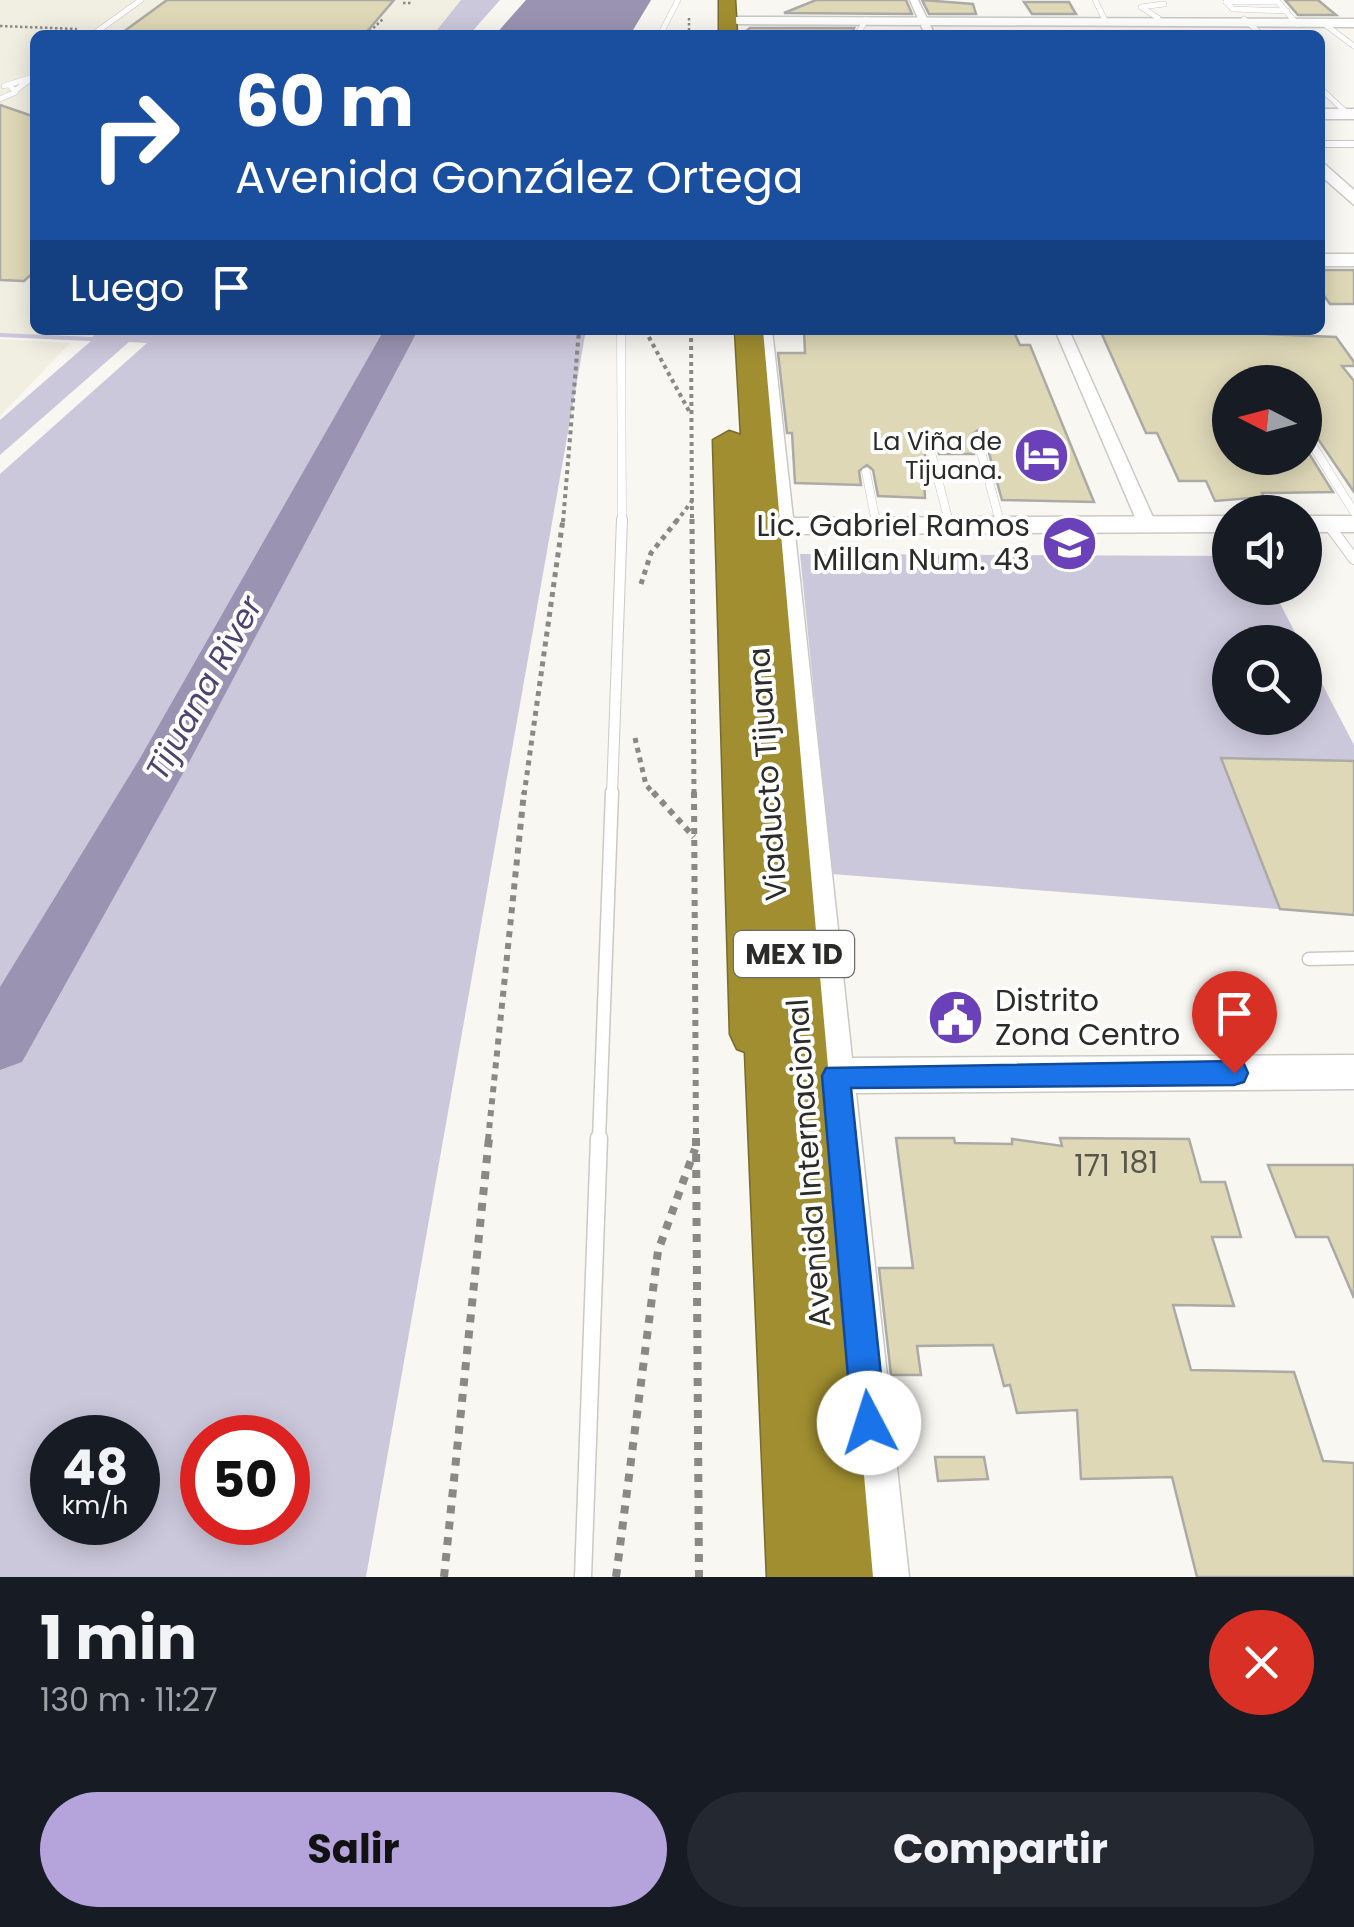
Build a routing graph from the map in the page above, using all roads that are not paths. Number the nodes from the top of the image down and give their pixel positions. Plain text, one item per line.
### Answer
1 (142, 0) edge
2 (678, 0) edge
3 (914, 0) edge
4 (1096, 0) edge
5 (1164, 6) edge
6 (724, 15) edge
7 (866, 20) junction
8 (1104, 20) junction
9 (1292, 20) junction
10 (1246, 21) junction
11 (1354, 21) edge
12 (1323, 22) junction
13 (1188, 23) edge
14 (921, 24) edge
15 (100, 30) edge
16 (663, 30) edge
17 (860, 30) edge
18 (1256, 30) edge
19 (1354, 46) edge
20 (30, 77) edge
21 (30, 79) edge
22 (2, 86) edge
23 (16, 90) junction
24 (1325, 92) edge
25 (0, 99) edge
26 (1325, 114) edge
27 (1351, 114) edge
28 (1354, 144) edge
29 (1325, 146) edge
30 (1325, 151) edge
31 (1325, 174) edge
32 (1354, 181) edge
33 (1354, 200) edge
34 (1325, 260) edge
35 (1354, 260) edge
36 (621, 335) edge
37 (724, 335) edge
38 (732, 335) edge
39 (745, 335) edge
40 (745, 335) edge
41 (762, 335) edge
42 (1064, 335) edge
43 (977, 437) dead end
44 (928, 441) dead end
45 (1322, 461) edge
46 (866, 472) dead end
47 (1354, 512) edge
48 (1147, 524) junction
49 (1212, 524) edge
50 (1329, 524) edge
51 (950, 525) junction
52 (1001, 525) junction
53 (781, 526) junction
54 (877, 526) junction
55 (1354, 559) edge
56 (1354, 958) edge
57 (1309, 959) dead end
58 (1354, 1072) edge
59 (836, 1076) junction
60 (583, 1577) edge
61 (778, 1577) edge
62 (801, 1577) edge
63 (826, 1577) edge
64 (839, 1577) edge
65 (884, 1577) edge

1 - 15 lane
2 - 16 lane
3 - 14 street
4 - 8 lane
5 - 8 street
5 - 13 street
5 - 13 street
6 - 7 street
7 - 14 street
7 - 17 lane
8 - 13 street
8 - 14 street
9 - 9 lane
9 - 10 street
9 - 11 street
9 - 12 street
10 - 13 street
10 - 18 lane
11 - 12 street
12 - 19 lane
20 - 22 lane
21 - 23 lane
22 - 23 lane
23 - 25 lane
24 - 27 lane
26 - 27 street
28 - 29 lane
30 - 32 street
31 - 33 street
34 - 35 street
36 - 60 lane
37 - 61 highway, Avenida Internacional / MEX 1D
38 - 62 highway, Viaducto Tijuana
39 - 63 highway, Viaducto Tijuana
40 - 64 highway, Avenida Internacional / MEX 1D
41 - 53 street, Avenida Internacional
42 - 48 street
43 - 52 lane
44 - 51 lane
45 - 47 lane
46 - 54 lane
48 - 49 street
48 - 52 street
50 - 55 lane
51 - 52 street
51 - 54 street
53 - 54 street
53 - 59 street, Avenida Internacional
56 - 57 lane
58 - 59 street
59 - 65 street, Avenida Internacional

